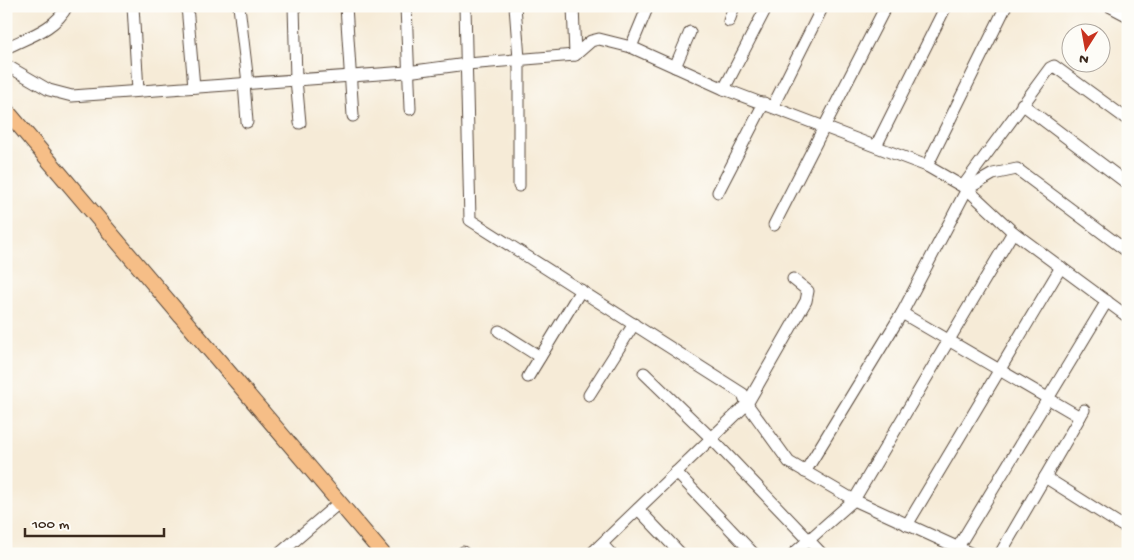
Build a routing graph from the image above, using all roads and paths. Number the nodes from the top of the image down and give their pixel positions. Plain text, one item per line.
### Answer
1 (67, 6) edge
2 (133, 6) edge
3 (187, 6) edge
4 (239, 6) edge
5 (294, 6) edge
6 (346, 6) edge
7 (406, 6) edge
8 (464, 6) edge
9 (515, 6) edge
10 (573, 6) edge
11 (648, 6) edge
12 (734, 6) edge
13 (767, 6) edge
14 (823, 6) edge
15 (886, 6) edge
16 (946, 6) edge
17 (1006, 6) edge
18 (1114, 7) edge
19 (1128, 16) edge
20 (729, 21) dead end
21 (690, 32) dead end
22 (6, 48) edge
23 (631, 48) junction
24 (575, 55) junction
25 (519, 60) junction
26 (467, 64) junction
27 (6, 65) edge
28 (675, 67) junction
29 (407, 72) junction
30 (350, 75) junction
31 (296, 80) junction
32 (246, 83) junction
33 (194, 87) junction
34 (724, 89) junction
35 (138, 91) junction
36 (1022, 104) junction
37 (769, 105) junction
38 (410, 108) dead end
39 (6, 110) edge
40 (353, 116) dead end
41 (1128, 120) edge
42 (247, 122) dead end
43 (300, 123) dead end
44 (826, 127) junction
45 (876, 146) junction
46 (927, 166) junction
47 (1128, 184) edge
48 (519, 186) dead end
49 (965, 188) junction
50 (718, 192) dead end
51 (774, 225) dead end
52 (1013, 232) junction
53 (1128, 252) edge
54 (1061, 266) junction
55 (793, 279) dead end
56 (581, 290) junction
57 (1106, 301) junction
58 (902, 313) junction
59 (1126, 313) edge
60 (634, 324) junction
61 (499, 331) dead end
62 (949, 340) junction
63 (540, 357) junction
64 (999, 369) junction
65 (644, 373) dead end
66 (528, 377) dead end
67 (589, 395) dead end
68 (1048, 398) junction
69 (747, 404) junction
70 (711, 438) junction
71 (676, 472) junction
72 (805, 472) junction
73 (1045, 477) junction
74 (854, 500) junction
75 (340, 502) junction
76 (638, 509) junction
77 (907, 525) junction
78 (1128, 526) edge
79 (809, 539) junction
80 (602, 544) junction
81 (955, 550) edge
82 (279, 554) edge
83 (383, 554) edge
84 (461, 554) edge
85 (465, 554) edge
86 (591, 554) edge
87 (611, 554) edge
88 (680, 554) edge
89 (754, 554) edge
90 (793, 554) edge
91 (822, 554) edge
92 (972, 554) edge
93 (1000, 554) edge

1 - 22 street
2 - 35 street
3 - 33 street
4 - 32 street
5 - 31 street
6 - 30 street
7 - 29 street
8 - 26 street
9 - 25 street
10 - 24 street
11 - 23 street
12 - 20 street
13 - 34 street
14 - 37 street
15 - 44 street
16 - 45 street
17 - 46 street
18 - 19 street
21 - 28 street
23 - 24 street
23 - 28 street
24 - 25 street
25 - 26 street
25 - 48 street
26 - 29 street
26 - 56 street
27 - 35 street
28 - 34 street
29 - 30 street
29 - 38 street
30 - 31 street
30 - 40 street
31 - 32 street
31 - 43 street
32 - 33 street
32 - 42 street
33 - 35 street
34 - 37 street
36 - 41 street
36 - 47 street
36 - 49 street
37 - 44 street
37 - 50 street
39 - 75 main road
44 - 45 street
44 - 51 street
45 - 46 street
46 - 49 street
49 - 52 street
49 - 53 street
49 - 58 street
52 - 54 street
52 - 62 street
54 - 57 street
54 - 64 street
55 - 69 street
56 - 60 street
56 - 63 street
57 - 59 street
57 - 68 street
58 - 62 street
58 - 72 street
60 - 67 street
60 - 69 street
61 - 63 street
62 - 64 street
62 - 74 street
63 - 66 street
64 - 68 street
64 - 77 street
65 - 70 street
68 - 73 street
68 - 81 street
69 - 70 street
69 - 72 street
70 - 71 street
70 - 79 street
71 - 76 street
71 - 89 street
72 - 74 street
73 - 78 street
73 - 93 street
74 - 77 street
74 - 79 street
75 - 82 street
75 - 83 main road
76 - 80 street
76 - 88 street
77 - 81 street
79 - 90 street
79 - 91 street
80 - 86 street
80 - 87 street
81 - 92 street
84 - 85 street

